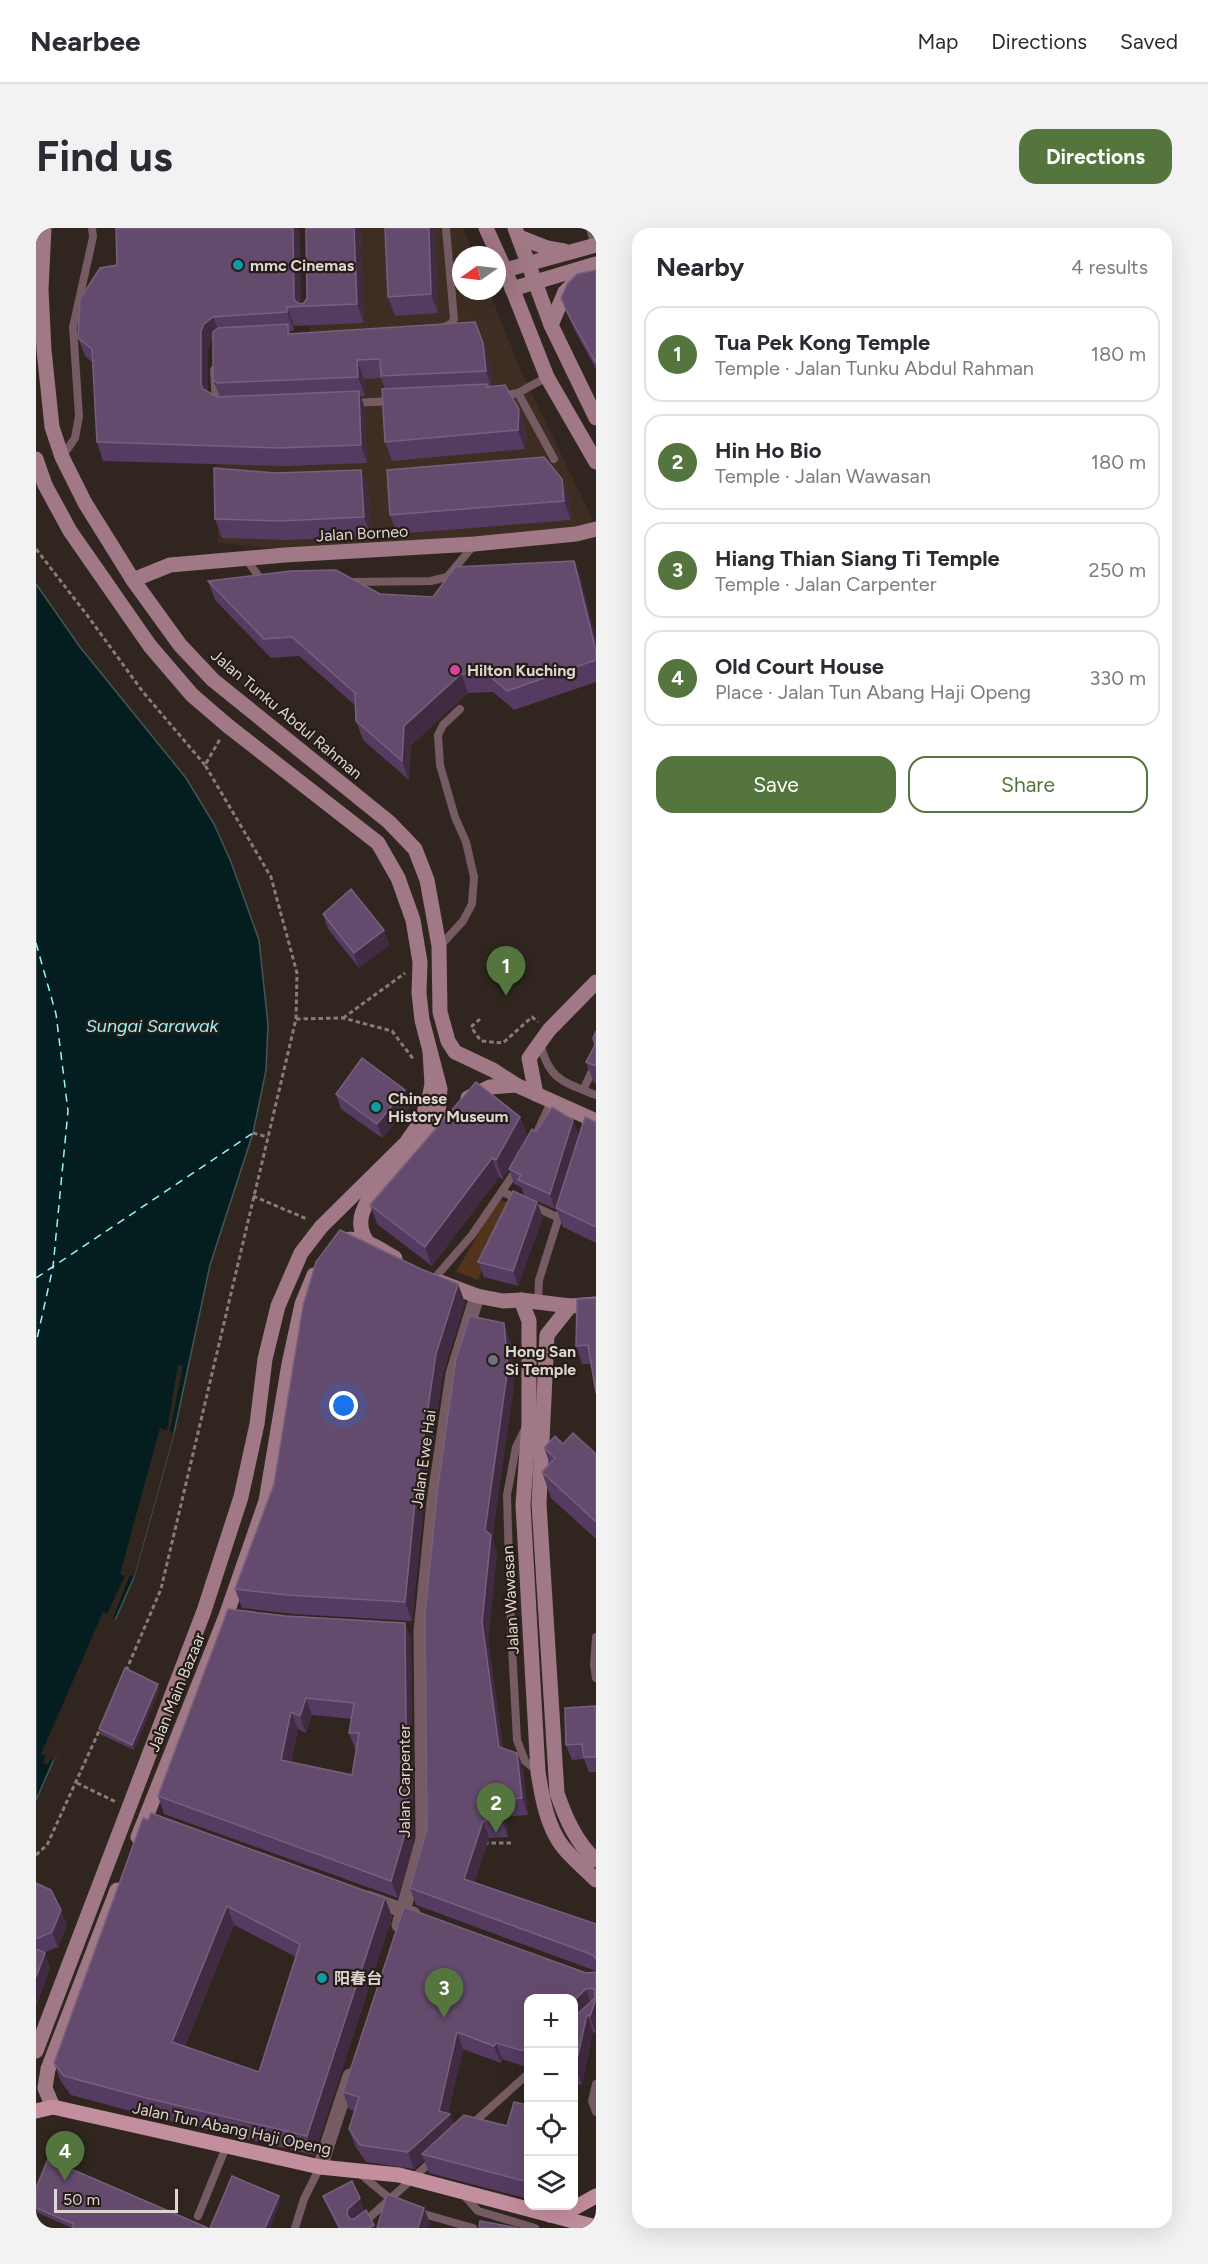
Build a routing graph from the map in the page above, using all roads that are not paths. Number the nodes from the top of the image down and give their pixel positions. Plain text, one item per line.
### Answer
1 (44, 228) edge
2 (92, 228) edge
3 (446, 228) edge
4 (486, 228) edge
5 (590, 228) edge
6 (517, 232) edge
7 (595, 245) edge
8 (494, 246) edge
9 (571, 252) junction
10 (528, 263) junction
11 (595, 265) edge
12 (506, 270) edge
13 (506, 273) edge
14 (535, 281) junction
15 (512, 289) junction
16 (551, 325) junction
17 (434, 329) edge
18 (214, 360) edge
19 (547, 377) junction
20 (518, 393) junction
21 (495, 396) edge
22 (400, 401) edge
23 (341, 404) edge
24 (223, 409) edge
25 (596, 418) edge
26 (62, 457) junction
27 (36, 459) edge
28 (554, 459) dead end
29 (596, 462) edge
30 (596, 529) edge
31 (474, 544) junction
32 (246, 559) junction
33 (133, 580) junction
34 (340, 583) edge
35 (271, 584) edge
36 (460, 708) dead end
37 (439, 946) junction
38 (596, 982) edge
39 (544, 1036) junction
40 (430, 1052) junction
41 (596, 1063) edge
42 (516, 1085) junction
43 (583, 1090) junction
44 (536, 1094) junction
45 (596, 1095) edge
46 (551, 1102) junction
47 (591, 1122) edge
48 (431, 1133) junction
49 (530, 1147) edge
50 (519, 1165) edge
51 (503, 1192) junction
52 (372, 1193) junction
53 (566, 1196) edge
54 (347, 1200) junction
55 (559, 1218) junction
56 (367, 1242) junction
57 (331, 1249) edge
58 (319, 1263) edge
59 (405, 1263) edge
60 (429, 1277) joint
61 (477, 1296) junction
62 (521, 1300) junction
63 (538, 1302) junction
64 (596, 1304) edge
65 (570, 1306) junction
66 (415, 1631) joint
67 (596, 1636) edge
68 (596, 1678) edge
69 (133, 1850) edge
70 (596, 1860) edge
71 (124, 1872) edge
72 (596, 1880) edge
73 (359, 1894) edge
74 (404, 1911) junction
75 (425, 1918) edge
76 (393, 1944) edge
77 (36, 2051) edge
78 (353, 2067) edge
79 (524, 2077) edge
80 (596, 2084) edge
81 (53, 2107) junction
82 (36, 2111) edge
83 (596, 2112) edge
84 (460, 2135) edge
85 (226, 2147) junction
86 (443, 2150) edge
87 (320, 2167) junction
88 (355, 2170) junction
89 (459, 2191) junction
90 (596, 2196) edge
91 (398, 2205) edge
92 (409, 2209) edge
93 (550, 2215) junction
94 (198, 2216) dead end
95 (596, 2227) edge
96 (295, 2228) edge
97 (358, 2228) edge
98 (473, 2228) edge
99 (535, 2228) edge

1 - 26 main road, Jalan Tunku Abdul Rahman
2 - 26 lane
3 - 17 lane
4 - 8 main road
5 - 7 lane
6 - 9 main road
6 - 10 main road
7 - 9 main road
9 - 10 main road
10 - 12 main road
10 - 14 main road
11 - 14 main road
11 - 16 main road
13 - 15 main road
14 - 15 main road
14 - 16 main road
15 - 19 main road
16 - 25 main road
18 - 24 lane
19 - 20 lane
19 - 29 main road
20 - 21 lane
20 - 28 lane
22 - 23 lane
26 - 33 main road, Jalan Tunku Abdul Rahman
27 - 40 main road
30 - 31 main road, Jalan Borneo
31 - 32 main road, Jalan Borneo
31 - 34 lane
32 - 33 main road, Jalan Borneo
32 - 35 lane
33 - 37 main road, Jalan Tunku Abdul Rahman
36 - 37 lane
37 - 42 main road, Jalan Tunku Abdul Rahman
38 - 39 main road
39 - 43 lane
39 - 44 main road
40 - 48 main road
40 - 54 main road, Jalan Main Bazaar
41 - 43 lane
42 - 44 main road, Jalan Tunku Abdul Rahman
42 - 48 main road
43 - 45 lane
44 - 46 main road, Jalan Tunku Abdul Rahman
46 - 47 main road, Jalan Tunku Abdul Rahman
46 - 49 lane
48 - 52 main road
50 - 51 lane
51 - 55 lane
51 - 60 lane
52 - 54 main road
52 - 56 main road
53 - 55 lane
54 - 77 main road, Jalan Main Bazaar
55 - 63 lane
56 - 57 main road
56 - 59 main road
58 - 69 main road, Jalan Main Bazaar
60 - 61 main road
61 - 62 main road
61 - 66 street, Jalan Ewe Hai
62 - 63 main road
62 - 72 main road, Jalan Wawasan
63 - 65 main road
64 - 65 main road
65 - 70 main road, Jalan Wawasan
66 - 74 street, Jalan Carpenter
67 - 68 lane
71 - 81 main road
73 - 74 street
74 - 75 street
74 - 76 street, Jalan Carpenter
78 - 87 street
79 - 84 lane
80 - 83 lane
81 - 82 main road, Jalan Tun Abang Haji Openg
81 - 85 main road, Jalan Tun Abang Haji Openg
85 - 87 main road, Jalan Tun Abang Haji Openg
85 - 94 lane
86 - 97 lane
87 - 88 main road, Jalan Tun Abang Haji Openg
87 - 96 lane
88 - 89 main road, Jalan Tun Abang Haji Openg
88 - 91 lane
89 - 93 main road, Jalan Tun Abang Haji Openg
89 - 99 lane
90 - 93 main road
92 - 98 lane
93 - 95 main road, Jalan Tun Abang Haji Openg

